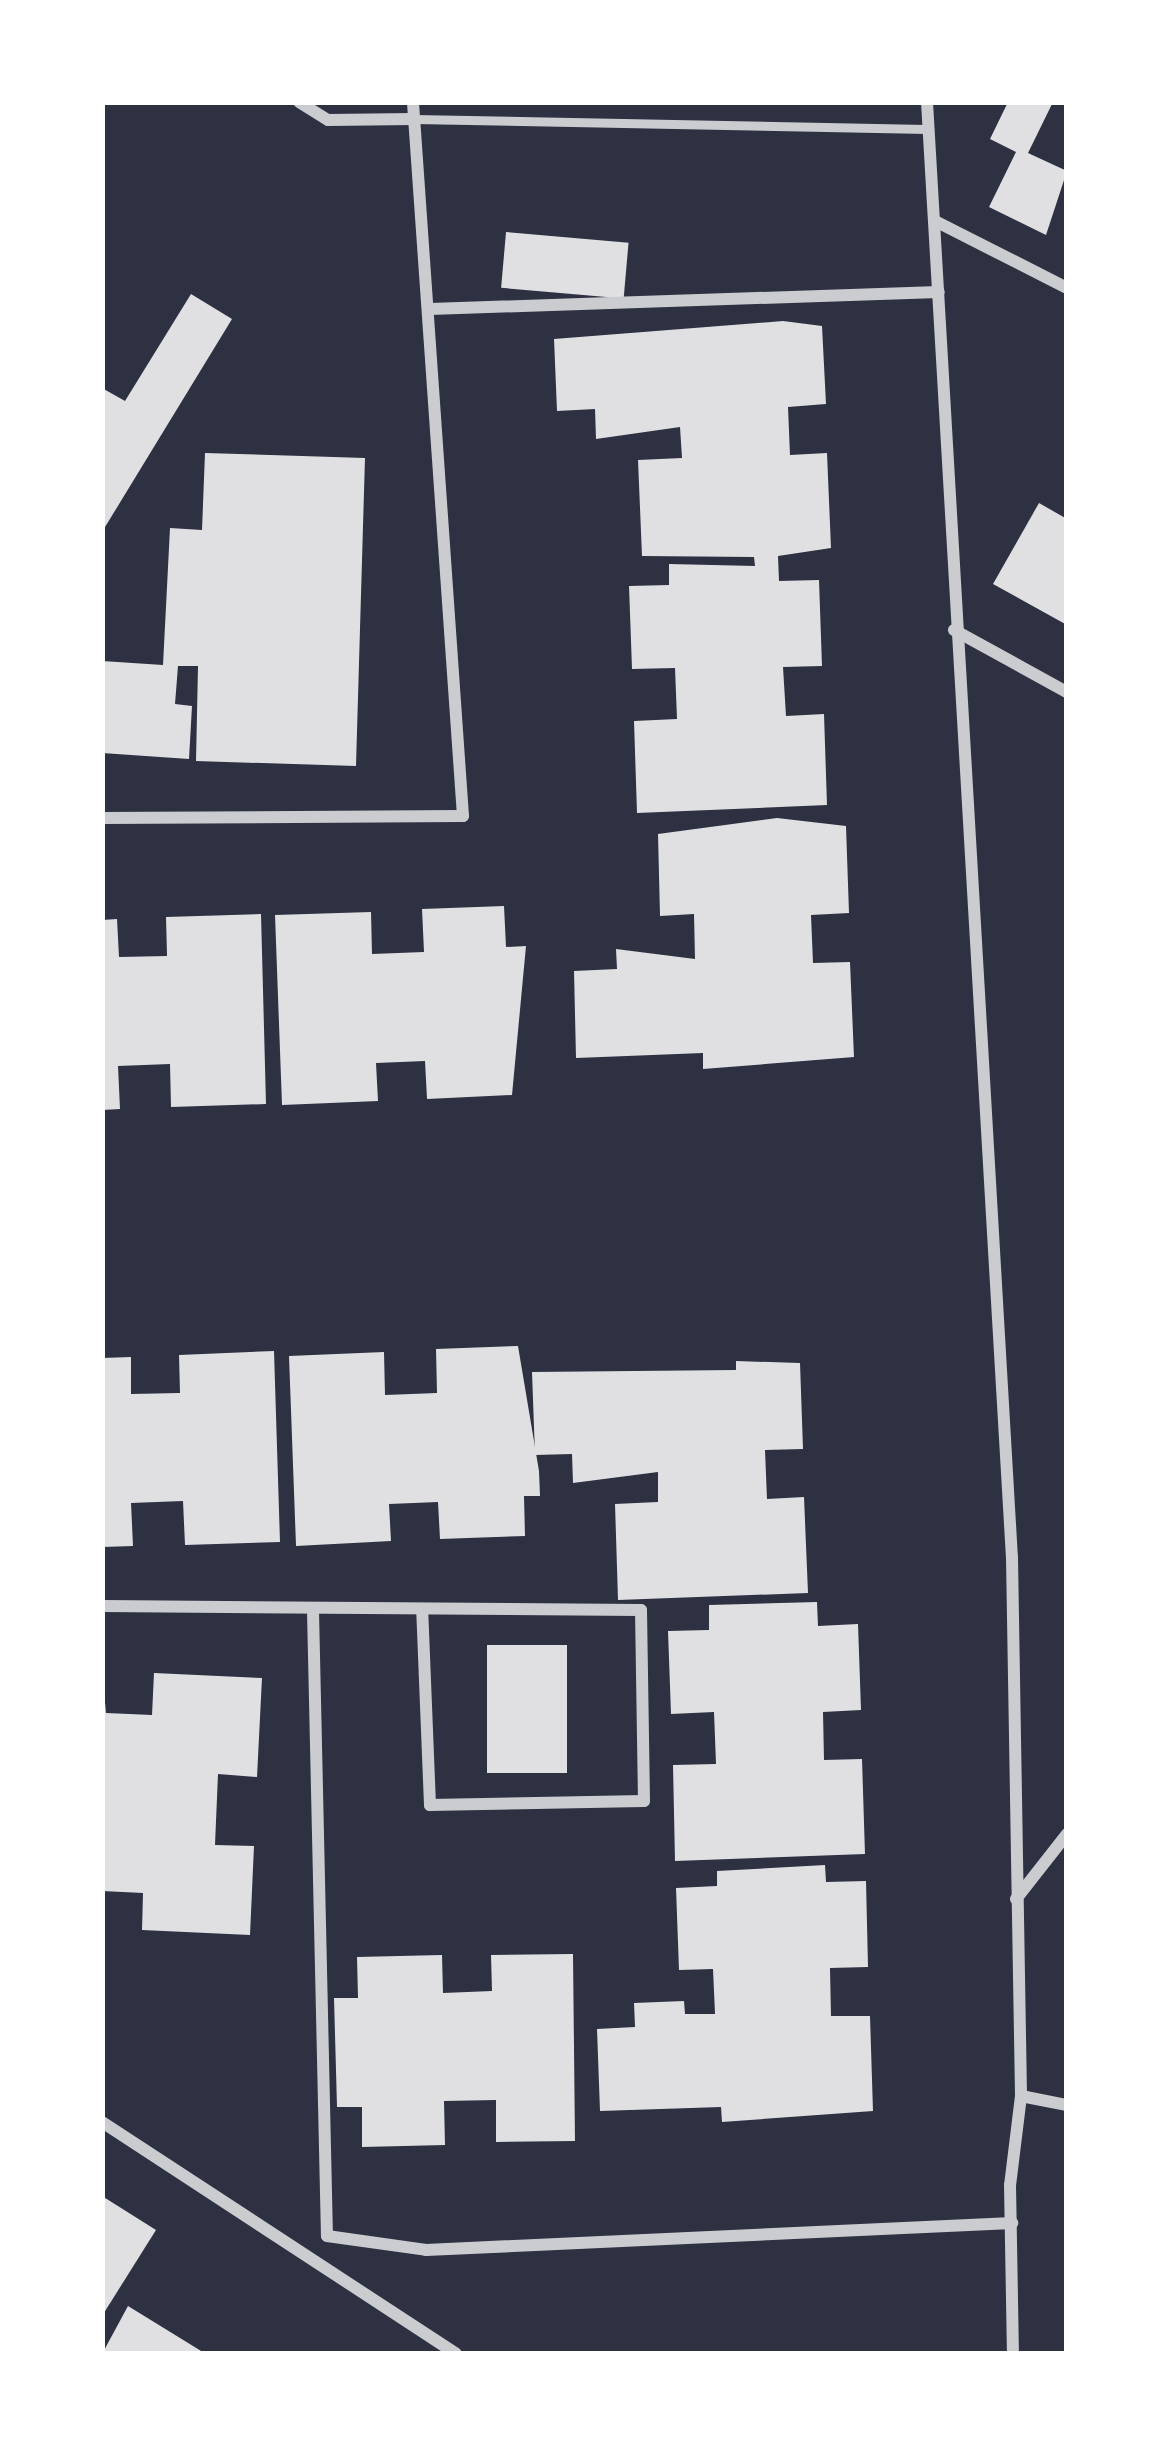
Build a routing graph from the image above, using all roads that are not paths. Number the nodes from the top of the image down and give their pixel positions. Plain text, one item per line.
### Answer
1 (299, 102) edge
2 (413, 102) edge
3 (926, 102) edge
4 (414, 119) junction
5 (927, 129) junction
6 (937, 222) junction
7 (1067, 288) edge
8 (939, 292) junction
9 (430, 309) junction
10 (954, 630) junction
11 (1067, 692) edge
12 (102, 818) edge
13 (102, 1606) edge
14 (422, 1609) junction
15 (313, 1610) junction
16 (1067, 1834) edge
17 (1016, 1899) junction
18 (1021, 2096) junction
19 (1067, 2105) edge
20 (102, 2122) edge
21 (1012, 2223) junction
22 (456, 2354) edge
23 (1013, 2354) edge

1 - 4 street
2 - 4 street
3 - 5 street
4 - 5 lane
4 - 9 street
5 - 6 street
6 - 7 street
6 - 8 street
8 - 9 street
8 - 10 street
9 - 12 street
10 - 11 street
10 - 17 street
13 - 15 street
14 - 14 street
14 - 15 street
15 - 21 street
16 - 17 street
17 - 18 street
18 - 19 street
18 - 21 street
20 - 22 street
21 - 23 street

